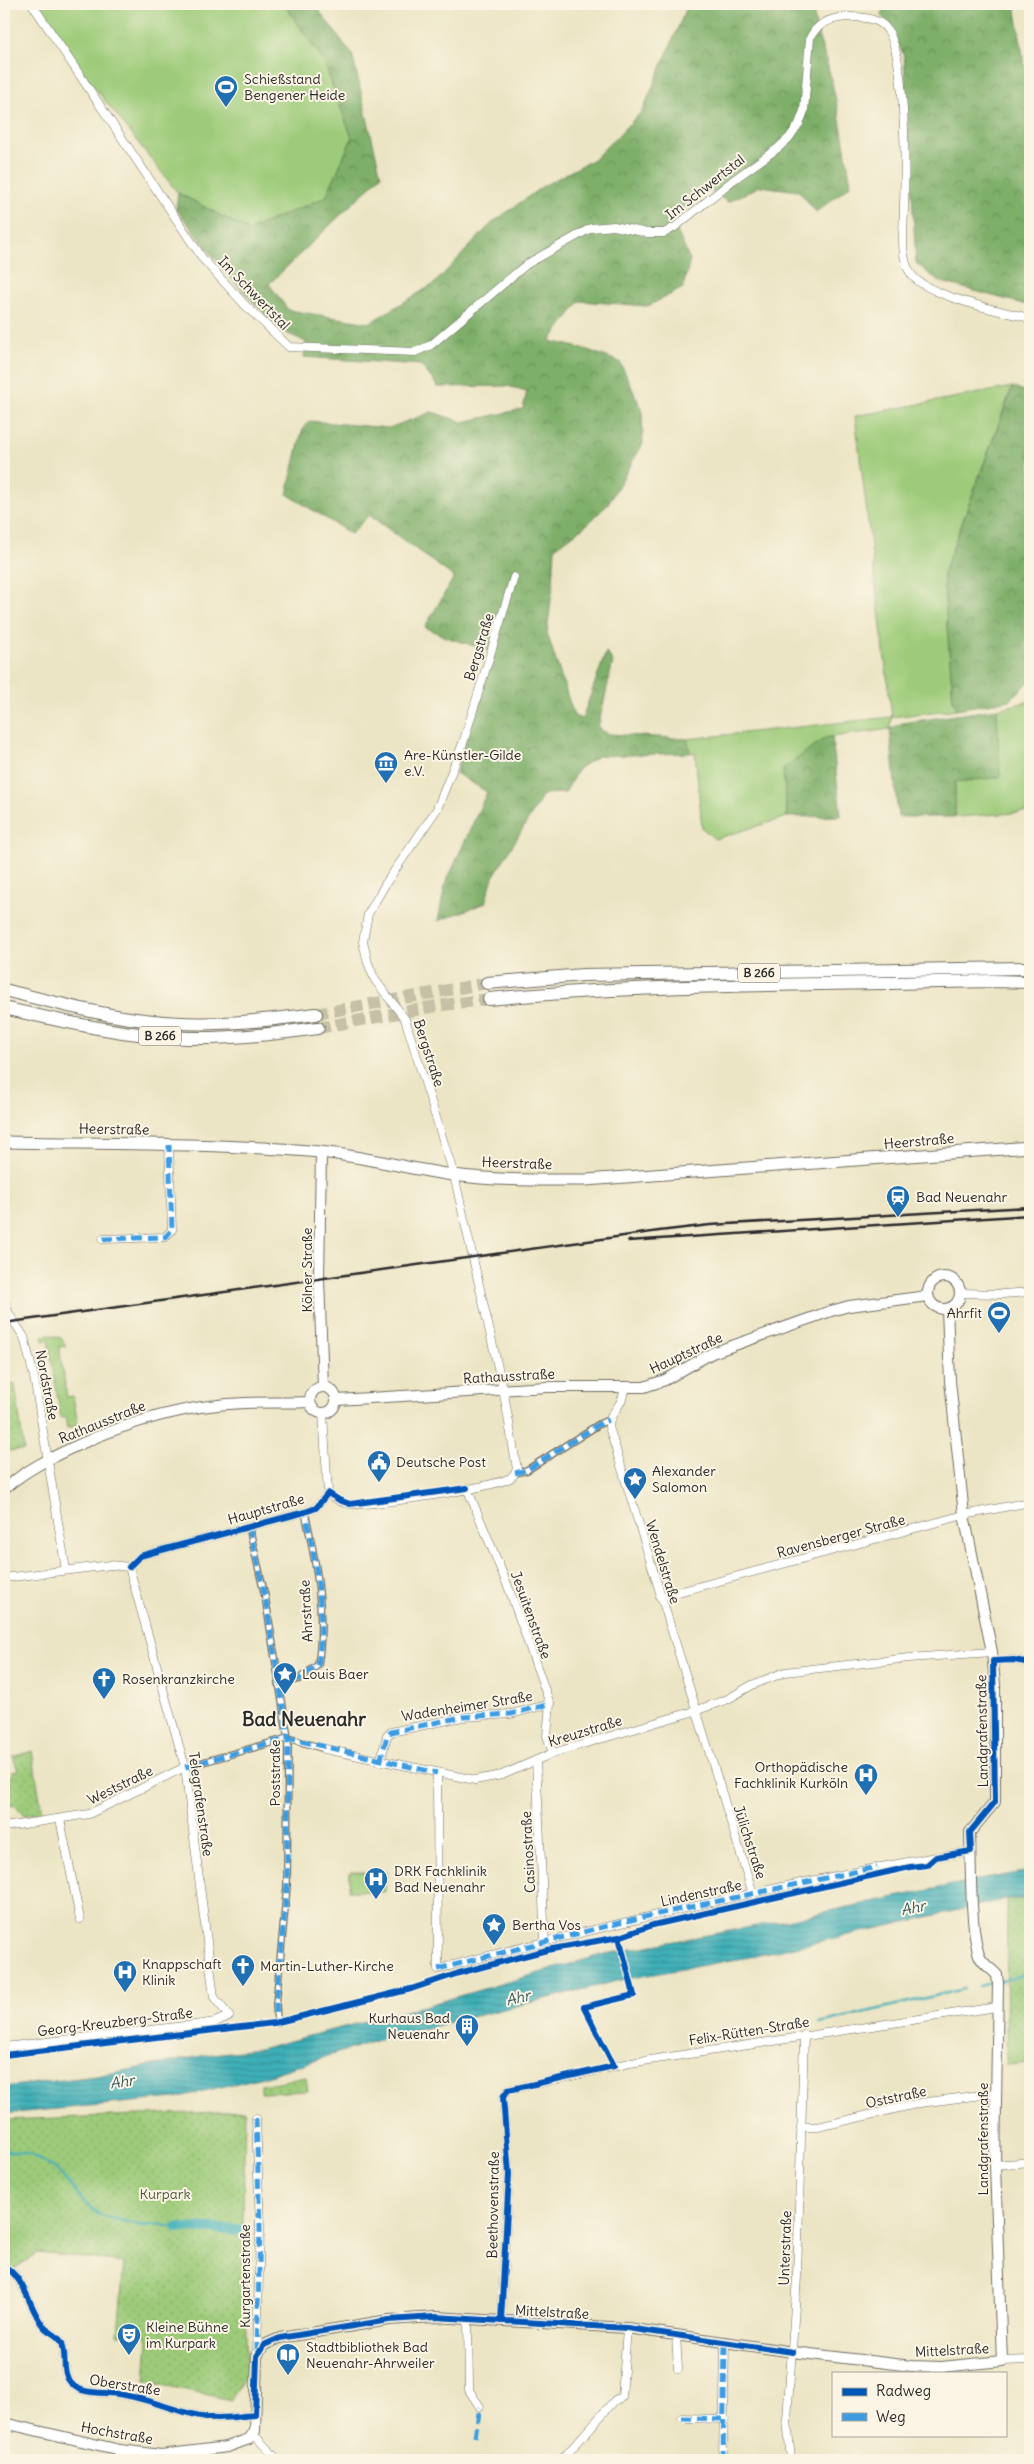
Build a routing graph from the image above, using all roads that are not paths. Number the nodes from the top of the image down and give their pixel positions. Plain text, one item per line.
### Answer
1 (32, 4) edge
2 (1030, 318) edge
3 (514, 577) dead end
4 (1030, 968) edge
5 (992, 981) junction
6 (1030, 982) edge
7 (488, 983) tunnel mouth
8 (4, 990) edge
9 (1030, 990) edge
10 (489, 999) tunnel mouth
11 (4, 1008) edge
12 (316, 1014) tunnel mouth
13 (318, 1028) tunnel mouth
14 (4, 1142) edge
15 (169, 1145) junction
16 (1030, 1147) edge
17 (321, 1152) junction
18 (454, 1175) junction
19 (103, 1239) dead end
20 (960, 1292) junction
21 (1030, 1292) edge
22 (928, 1296) junction
23 (4, 1299) edge
24 (947, 1309) junction
25 (322, 1387) junction
26 (624, 1388) junction
27 (503, 1390) junction
28 (337, 1400) junction
29 (310, 1402) junction
30 (323, 1413) junction
31 (609, 1420) junction
32 (47, 1460) junction
33 (516, 1473) junction
34 (4, 1488) edge
35 (467, 1488) junction
36 (328, 1493) junction
37 (1030, 1502) edge
38 (304, 1512) junction
39 (964, 1515) junction
40 (249, 1526) junction
41 (129, 1567) junction
42 (66, 1570) junction
43 (4, 1578) edge
44 (660, 1597) junction
45 (993, 1656) junction
46 (1030, 1663) edge
47 (278, 1684) junction
48 (550, 1704) junction
49 (695, 1711) junction
50 (288, 1738) junction
51 (325, 1749) joint
52 (553, 1753) junction
53 (536, 1761) junction
54 (380, 1762) junction
55 (185, 1767) junction
56 (437, 1774) junction
57 (60, 1819) junction
58 (4, 1827) edge
59 (971, 1851) junction
60 (753, 1894) junction
61 (80, 1919) dead end
62 (545, 1941) junction
63 (997, 2007) junction
64 (229, 2016) joint
65 (277, 2023) dead end
66 (804, 2035) junction
67 (4, 2047) edge
68 (508, 2090) joint
69 (997, 2094) junction
70 (256, 2118) dead end
71 (802, 2127) junction
72 (1030, 2162) edge
73 (995, 2165) junction
74 (4, 2266) edge
75 (468, 2320) junction
76 (501, 2321) junction
77 (627, 2328) junction
78 (676, 2336) junction
79 (725, 2343) junction
80 (793, 2352) junction
81 (256, 2356) junction
82 (1030, 2360) edge
83 (1002, 2361) junction
84 (678, 2369) dead end
85 (480, 2407) dead end
86 (255, 2415) junction
87 (682, 2418) dead end
88 (725, 2419) junction
89 (4, 2424) edge
90 (253, 2434) junction
91 (119, 2455) edge
92 (278, 2460) edge
93 (558, 2460) edge
94 (723, 2460) edge
95 (791, 2460) edge

1 - 2 street, Im Schwertstal
3 - 18 street, Bergstraße
4 - 7 highway, B 266
5 - 6 highway, B 266
5 - 9 highway, B 266
5 - 10 highway, B 266
8 - 12 highway, B 266
11 - 13 highway, B 266
14 - 15 main road, Heerstraße
15 - 17 main road, Heerstraße
15 - 19 street
16 - 18 main road, Heerstraße
17 - 18 main road, Heerstraße
17 - 25 street, Kölner Straße
18 - 27 street, Bergstraße
20 - 21 street
20 - 22 street
20 - 24 street
22 - 24 street
22 - 26 street, Hauptstraße
23 - 32 street, Nordstraße
24 - 39 street, Landgrafenstraße
25 - 28 street
25 - 29 street
26 - 27 street, Rathausstraße
26 - 31 street
27 - 28 street, Rathausstraße
27 - 33 street, Bergstraße
28 - 30 street
29 - 30 street
29 - 32 street, Rathausstraße
30 - 36 street
31 - 33 street
31 - 44 street, Wendelstraße
32 - 34 street, Rathausstraße
32 - 42 street, Nordstraße
33 - 35 street
35 - 36 street
35 - 48 street, Jesuitenstraße
36 - 38 street, Hauptstraße
37 - 39 street, Ravensberger Straße
38 - 40 street, Hauptstraße
38 - 47 street, Ahrstraße
39 - 44 street, Ravensberger Straße
39 - 45 street, Landgrafenstraße
40 - 41 street, Hauptstraße
40 - 47 street, Poststraße
41 - 42 street
41 - 55 street, Telegrafenstraße
42 - 43 street
44 - 49 street, Wendelstraße
45 - 46 street, Kreuzstraße
45 - 49 street, Kreuzstraße
45 - 59 street, Landgrafenstraße
47 - 50 street, Poststraße
48 - 52 street, Jesuitenstraße
48 - 54 street, Wadenheimer Straße
49 - 52 street, Kreuzstraße
49 - 60 street, Jülichstraße
50 - 51 street, Kreuzstraße
50 - 55 street
50 - 65 street, Poststraße
51 - 54 street, Kreuzstraße
52 - 53 street, Kreuzstraße
53 - 56 street, Kreuzstraße
53 - 62 street, Casinostraße
54 - 56 street, Kreuzstraße
55 - 57 street, Weststraße
55 - 64 street, Telegrafenstraße
56 - 62 street, Lindenstraße
57 - 58 street, Weststraße
57 - 61 street
59 - 60 street, Lindenstraße
59 - 63 street, Landgrafenstraße
60 - 62 street, Lindenstraße
63 - 66 street, Felix-Rütten-Straße
63 - 69 street, Landgrafenstraße
64 - 67 street, Georg-Kreuzberg-Straße
66 - 68 street, Felix-Rütten-Straße
66 - 71 street, Unterstraße
68 - 76 street, Beethovenstraße
69 - 71 street, Oststraße
69 - 73 street, Landgrafenstraße
70 - 81 street, Kurgartenstraße
71 - 80 street, Unterstraße
72 - 73 street
73 - 83 street, Landgrafenstraße
74 - 86 street, Oberstraße
75 - 76 street, Mittelstraße
75 - 81 street, Mittelstraße
75 - 85 street
76 - 77 street, Mittelstraße
77 - 78 street, Mittelstraße
77 - 93 street
78 - 79 street, Mittelstraße
78 - 84 street
79 - 80 street, Mittelstraße
79 - 88 street
80 - 83 street, Mittelstraße
80 - 95 street, Unterstraße
81 - 86 street, Kurgartenstraße
82 - 83 street, Mittelstraße
86 - 90 street, Kurgartenstraße
87 - 88 street
88 - 94 street
89 - 91 street, Hochstraße
90 - 91 street, Hochstraße
90 - 92 street

